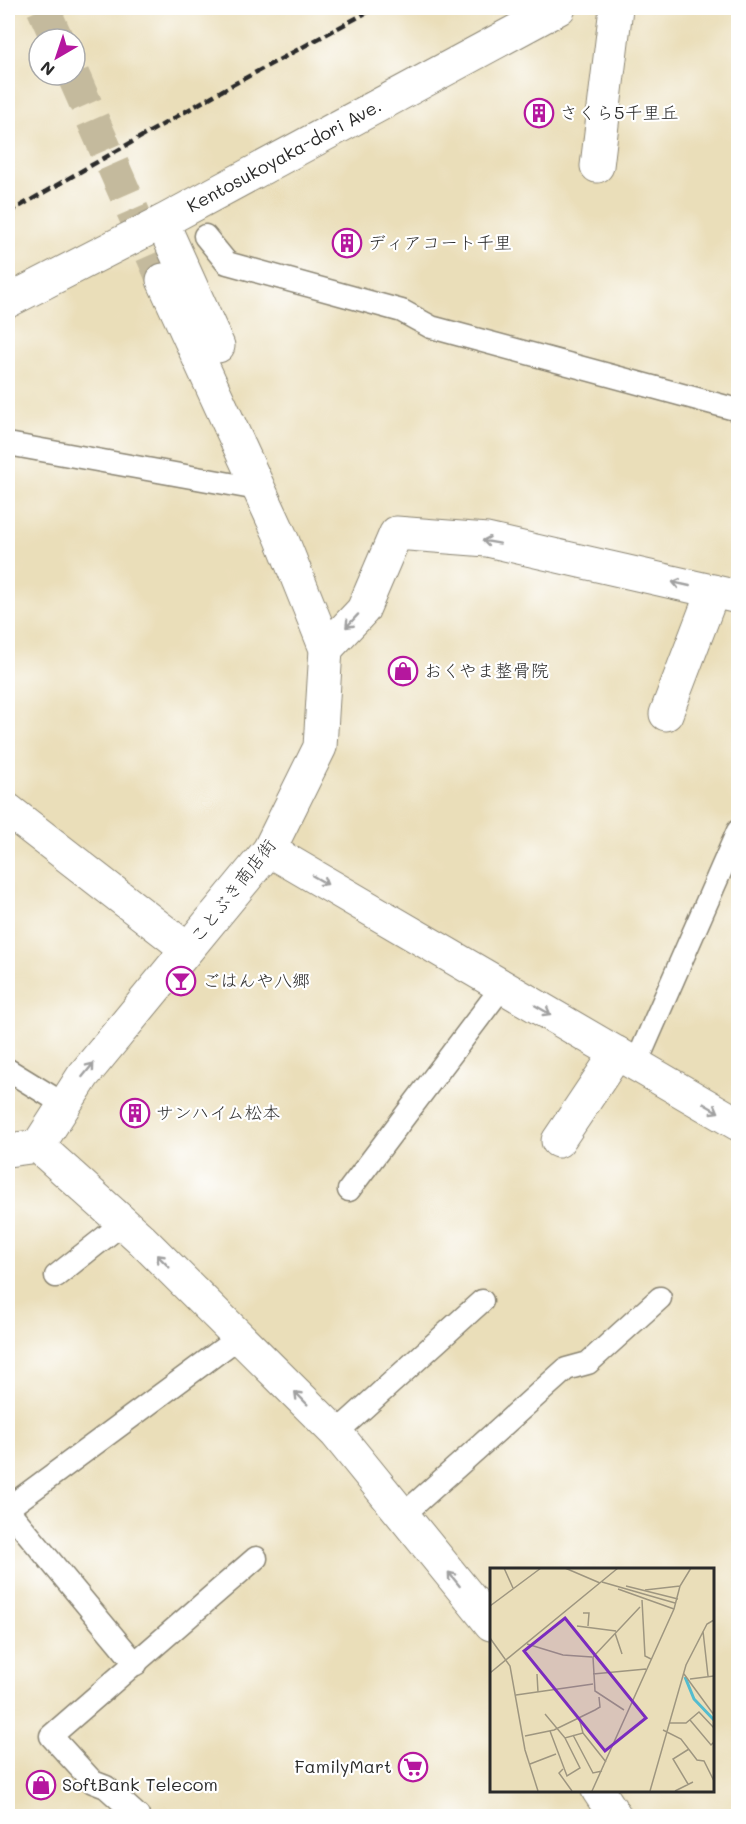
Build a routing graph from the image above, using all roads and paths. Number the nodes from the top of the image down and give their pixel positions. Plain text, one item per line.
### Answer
1 (559, 8) edge
2 (616, 8) edge
3 (597, 166) dead end
4 (162, 222) junction
5 (205, 236) dead end
6 (163, 280) tunnel mouth
7 (8, 301) edge
8 (738, 410) edge
9 (8, 444) edge
10 (258, 489) junction
11 (281, 537) junction
12 (730, 590) edge
13 (326, 649) junction
14 (666, 714) dead end
15 (8, 810) edge
16 (738, 831) edge
17 (269, 850) junction
18 (187, 949) junction
19 (502, 987) junction
20 (627, 1059) junction
21 (8, 1070) edge
22 (64, 1105) junction
23 (738, 1124) edge
24 (558, 1141) dead end
25 (23, 1148) edge
26 (349, 1190) dead end
27 (123, 1223) junction
28 (56, 1276) dead end
29 (660, 1298) dead end
30 (482, 1301) dead end
31 (239, 1337) junction
32 (336, 1433) junction
33 (8, 1508) edge
34 (403, 1515) junction
35 (256, 1558) dead end
36 (490, 1623) edge
37 (136, 1664) junction
38 (599, 1791) edge
39 (138, 1816) edge
40 (615, 1816) edge

1 - 4 street, Kentosukoyaka-dori Ave.
2 - 3 street
4 - 7 street, Kentosukoyaka-dori Ave.
4 - 11 street
5 - 8 lane
6 - 10 street
9 - 10 lane
10 - 11 street
11 - 13 street, ことぶき商店街
12 -> 13 street
12 - 14 street
13 - 17 street, ことぶき商店街
15 - 18 street
16 - 20 lane
17 - 18 street, ことぶき商店街
17 -> 19 street
22 -> 18 street, ことぶき商店街
19 -> 20 street
19 - 26 lane
20 -> 23 street
20 - 24 street
21 - 22 lane
22 - 25 street, ことぶき商店街
25 - 27 street
27 - 28 lane
31 -> 27 street
29 - 34 lane
30 - 32 lane
32 -> 31 street
31 - 33 lane
32 - 34 street
33 - 37 lane
36 -> 34 street
35 - 37 lane
37 - 39 lane
38 - 40 street

